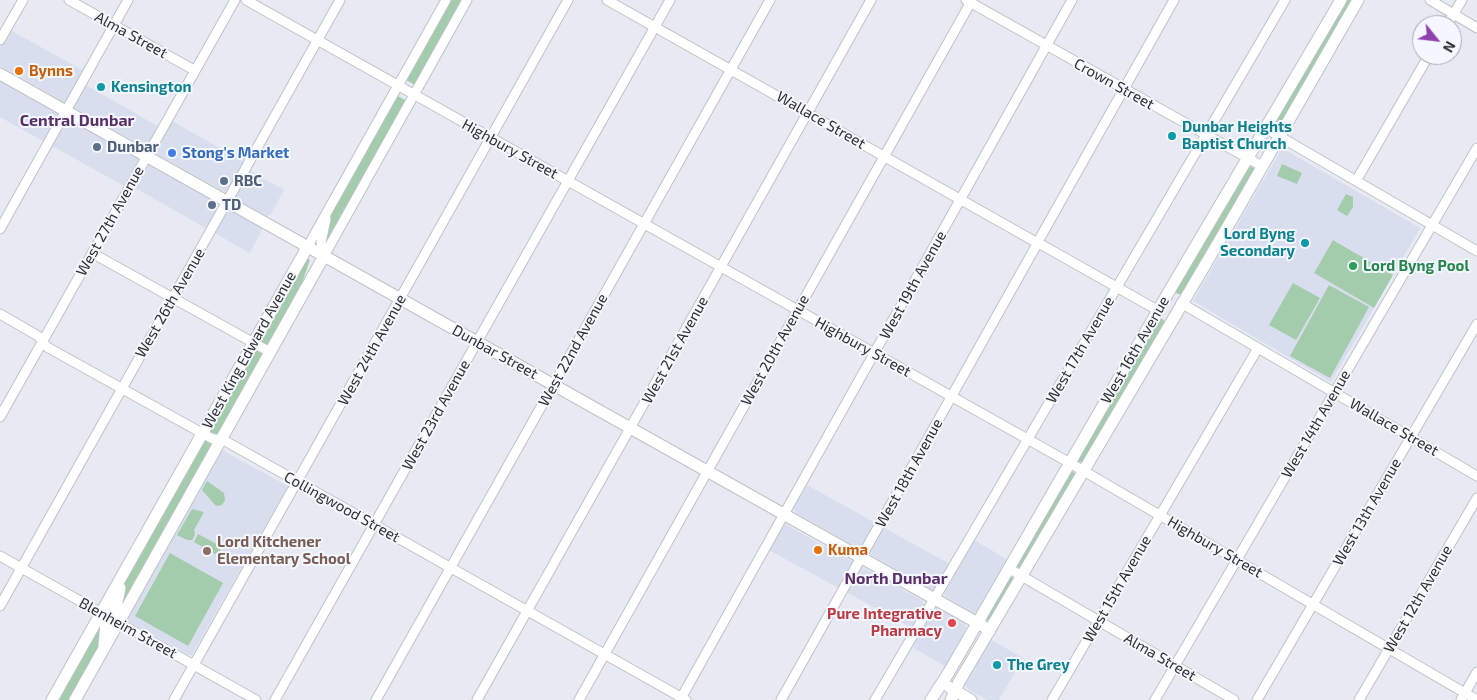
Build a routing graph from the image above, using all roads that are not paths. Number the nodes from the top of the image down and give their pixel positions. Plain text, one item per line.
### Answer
1 (23, 0) edge
2 (69, 0) edge
3 (128, 0) edge
4 (235, 0) edge
5 (246, 0) edge
6 (340, 0) edge
7 (446, 0) edge
8 (467, 0) edge
9 (568, 0) edge
10 (607, 0) edge
11 (670, 0) edge
12 (770, 0) edge
13 (871, 0) edge
14 (1072, 0) edge
15 (1174, 0) edge
16 (1285, 0) edge
17 (1341, 0) edge
18 (1358, 0) edge
19 (1430, 0) edge
20 (1462, 0) edge
21 (969, 1) edge
22 (1454, 14) junction
23 (114, 26) junction
24 (654, 27) junction
25 (1477, 28) edge
26 (0, 40) edge
27 (318, 40) junction
28 (1047, 46) junction
29 (1424, 65) edge
30 (194, 70) junction
31 (730, 70) junction
32 (0, 74) edge
33 (398, 86) junction
34 (1124, 89) junction
35 (414, 95) junction
36 (66, 111) junction
37 (808, 113) junction
38 (1265, 128) junction
39 (1206, 135) junction
40 (1279, 136) junction
41 (491, 138) junction
42 (1477, 148) edge
43 (146, 156) junction
44 (885, 156) junction
45 (1248, 158) junction
46 (1262, 166) junction
47 (568, 181) junction
48 (1356, 181) junction
49 (961, 199) junction
50 (333, 201) junction
51 (228, 202) junction
52 (645, 224) junction
53 (1432, 225) junction
54 (0, 229) edge
55 (1038, 242) junction
56 (308, 246) junction
57 (1477, 251) edge
58 (92, 252) junction
59 (324, 256) junction
60 (721, 267) junction
61 (306, 287) junction
62 (1117, 287) junction
63 (173, 298) junction
64 (400, 299) junction
65 (1181, 303) junction
66 (798, 310) junction
67 (1159, 311) junction
68 (0, 314) edge
69 (1477, 324) edge
70 (42, 341) junction
71 (253, 342) junction
72 (477, 342) junction
73 (1258, 348) junction
74 (270, 352) junction
75 (874, 353) junction
76 (554, 385) junction
77 (121, 389) junction
78 (1335, 392) junction
79 (952, 396) junction
80 (0, 417) edge
81 (630, 428) junction
82 (203, 434) junction
83 (1411, 437) junction
84 (221, 439) junction
85 (1028, 439) junction
86 (1070, 463) junction
87 (1083, 470) junction
88 (707, 472) junction
89 (1477, 476) edge
90 (298, 482) junction
91 (1477, 498) edge
92 (783, 514) junction
93 (1160, 515) junction
94 (374, 525) junction
95 (0, 556) edge
96 (862, 557) junction
97 (1237, 560) junction
98 (127, 567) junction
99 (21, 568) junction
100 (451, 568) junction
101 (1008, 568) junction
102 (1022, 577) junction
103 (934, 598) junction
104 (1313, 604) junction
105 (0, 606) edge
106 (527, 611) junction
107 (101, 613) junction
108 (1099, 621) junction
109 (119, 622) junction
110 (977, 622) junction
111 (990, 630) junction
112 (1389, 649) junction
113 (100, 655) junction
114 (604, 655) junction
115 (194, 665) junction
116 (1175, 666) junction
117 (1477, 672) edge
118 (942, 683) junction
119 (953, 695) edge
120 (1463, 697) edge
121 (683, 699) edge
122 (52, 700) edge
123 (75, 700) edge
124 (174, 700) edge
125 (256, 700) edge
126 (275, 700) edge
127 (376, 700) edge
128 (477, 700) edge
129 (578, 700) edge
130 (781, 700) edge
131 (875, 700) edge
132 (931, 700) edge
133 (971, 700) edge
134 (1052, 700) edge
135 (1155, 700) edge
136 (1234, 700) edge
137 (1257, 700) edge
138 (1359, 700) edge
139 (1476, 700) edge

1 - 26 street
2 - 23 street, Alma Street
3 - 23 street
4 - 30 street, West 27th Avenue
5 - 27 street, Highbury Street
6 - 27 street, West 26th Avenue
7 - 33 street, West King Edward Avenue
8 - 35 street, West King Edward Avenue
9 - 41 street, West 24th Avenue
10 - 24 street, Wallace Street
11 - 24 street, West 23rd Avenue
12 - 31 street, West 22nd Avenue
13 - 37 street, West 21st Avenue
14 - 28 street, West 19th Avenue
15 - 34 street, West 18th Avenue
16 - 39 street, West 17th Avenue
17 - 38 main road, West 16th Avenue
18 - 40 main road, West 16th Avenue
19 - 22 street
20 - 22 street
21 - 28 street, Crown Street
21 - 44 street, West 20th Avenue
22 - 25 street
23 - 30 street, Alma Street
23 - 36 street
24 - 31 street, Wallace Street
24 - 47 street, West 23rd Avenue
27 - 33 street, Highbury Street
27 - 51 street, West 26th Avenue
28 - 34 street, Crown Street
28 - 49 street, West 19th Avenue
29 - 48 street
30 - 43 street, West 27th Avenue
31 - 37 street, Wallace Street
31 - 52 street, West 22nd Avenue
32 - 36 main road, Dunbar Street
33 - 35 street, Highbury Street
33 - 50 street, West King Edward Avenue
34 - 39 street, Crown Street
34 - 55 street, West 18th Avenue
35 - 41 street, Highbury Street
35 - 59 street, West King Edward Avenue
36 - 43 main road, Dunbar Street
36 - 54 street
37 - 44 street, Wallace Street
37 - 60 street, West 21st Avenue
38 - 40 street
38 - 45 main road, West 16th Avenue
39 - 45 street, Crown Street
39 - 62 street, West 17th Avenue
40 - 46 main road, West 16th Avenue
40 - 48 street
41 - 47 street, Highbury Street
41 - 64 street, West 24th Avenue
42 - 53 street, West 14th Avenue
43 - 51 main road, Dunbar Street
43 - 58 street, West 27th Avenue
44 - 49 street, Wallace Street
44 - 66 street, West 20th Avenue
45 - 46 street, Crown Street
45 - 67 main road, West 16th Avenue
46 - 65 main road, West 16th Avenue
47 - 52 street, Highbury Street
47 - 72 street, West 23rd Avenue
48 - 53 street
49 - 55 street, Wallace Street
49 - 75 street, West 19th Avenue
50 - 56 street, West King Edward Avenue
50 - 59 street
51 - 56 main road, Dunbar Street
51 - 63 street, West 26th Avenue
52 - 60 street, Highbury Street
52 - 76 street, West 22nd Avenue
53 - 57 street
53 - 78 street, West 14th Avenue
55 - 62 street, Wallace Street
55 - 79 street, West 18th Avenue
56 - 59 main road, Dunbar Street
56 - 61 main road
56 - 71 main road, West King Edward Avenue
58 - 63 street
58 - 70 street, West 27th Avenue
59 - 61 main road, West King Edward Avenue
59 - 64 main road, Dunbar Street
60 - 66 street, Highbury Street
60 - 81 street, West 21st Avenue
61 - 74 main road, West King Edward Avenue
62 - 67 street, Wallace Street
62 - 85 street, West 17th Avenue
63 - 71 street
63 - 77 street, West 26th Avenue
64 - 72 main road, Dunbar Street
64 - 90 street, West 24th Avenue
65 - 73 street, Wallace Street
65 - 87 main road, West 16th Avenue
66 - 75 street, Highbury Street
66 - 88 street, West 20th Avenue
67 - 86 main road, West 16th Avenue
68 - 70 street, Collingwood Street
69 - 83 street, West 13th Avenue
70 - 77 street, Collingwood Street
70 - 80 street, West 27th Avenue
71 - 74 street
71 - 82 main road, West King Edward Avenue
72 - 76 main road, Dunbar Street
72 - 94 street, West 23rd Avenue
73 - 78 street, Wallace Street
73 - 93 street, West 15th Avenue
74 - 84 main road, West King Edward Avenue
75 - 79 street, Highbury Street
75 - 92 street, West 19th Avenue
76 - 81 main road, Dunbar Street
76 - 100 street, West 22nd Avenue
77 - 82 street, Collingwood Street
77 - 99 street, West 26th Avenue
78 - 83 street, Wallace Street
78 - 97 street, West 14th Avenue
79 - 85 street, Highbury Street
79 - 96 street, West 18th Avenue
81 - 88 main road, Dunbar Street
81 - 106 street, West 21st Avenue
82 - 84 street, Collingwood Street
82 - 98 main road, West King Edward Avenue
83 - 89 street, Wallace Street
83 - 104 street, West 13th Avenue
84 - 90 street, Collingwood Street
84 - 109 main road, West King Edward Avenue
85 - 86 street, Highbury Street
85 - 103 street, West 17th Avenue
86 - 87 street, Highbury Street
86 - 101 main road, West 16th Avenue
87 - 93 street, Highbury Street
87 - 102 main road, West 16th Avenue
88 - 92 main road, Dunbar Street
88 - 114 street, West 20th Avenue
90 - 94 street, Collingwood Street
90 - 115 street, West 24th Avenue
91 - 112 street, West 12th Avenue
92 - 96 main road, Dunbar Street
92 - 121 street, West 19th Avenue
93 - 97 street, Highbury Street
93 - 108 street, West 15th Avenue
94 - 100 street, Collingwood Street
94 - 126 street, West 23rd Avenue
95 - 99 street, Blenheim Street
96 - 103 main road, Dunbar Street
96 - 130 street, West 18th Avenue
97 - 104 street, Highbury Street
97 - 116 street, West 14th Avenue
98 - 107 main road, West King Edward Avenue
98 - 109 main road
99 - 105 street, West 26th Avenue
99 - 107 street, Blenheim Street
100 - 106 street, Collingwood Street
100 - 127 street, West 22nd Avenue
101 - 102 street, Alma Street
101 - 110 main road, West 16th Avenue
102 - 108 street, Alma Street
102 - 111 main road, West 16th Avenue
103 - 110 main road, Dunbar Street
103 - 131 street, West 17th Avenue
104 - 112 street, Highbury Street
104 - 137 street, West 13th Avenue
106 - 114 street, Collingwood Street
106 - 128 street, West 21st Avenue
107 - 109 street, Blenheim Street
107 - 113 main road
107 - 122 main road, West King Edward Avenue
108 - 116 street, Alma Street
108 - 134 street, West 15th Avenue
109 - 113 main road, West King Edward Avenue
109 - 115 street, Blenheim Street
110 - 111 main road, Dunbar Street
110 - 118 main road, West 16th Avenue
111 - 119 main road, West 16th Avenue
112 - 120 street, Highbury Street
112 - 138 street, West 12th Avenue
113 - 123 main road, West King Edward Avenue
114 - 121 street, Collingwood Street
114 - 129 street, West 20th Avenue
115 - 124 street, West 24th Avenue
115 - 125 street, Blenheim Street
116 - 135 street, West 14th Avenue
116 - 136 street, Alma Street
117 - 120 street
118 - 119 main road
118 - 132 main road, West 16th Avenue
119 - 133 main road
120 - 139 street, Highbury Street

